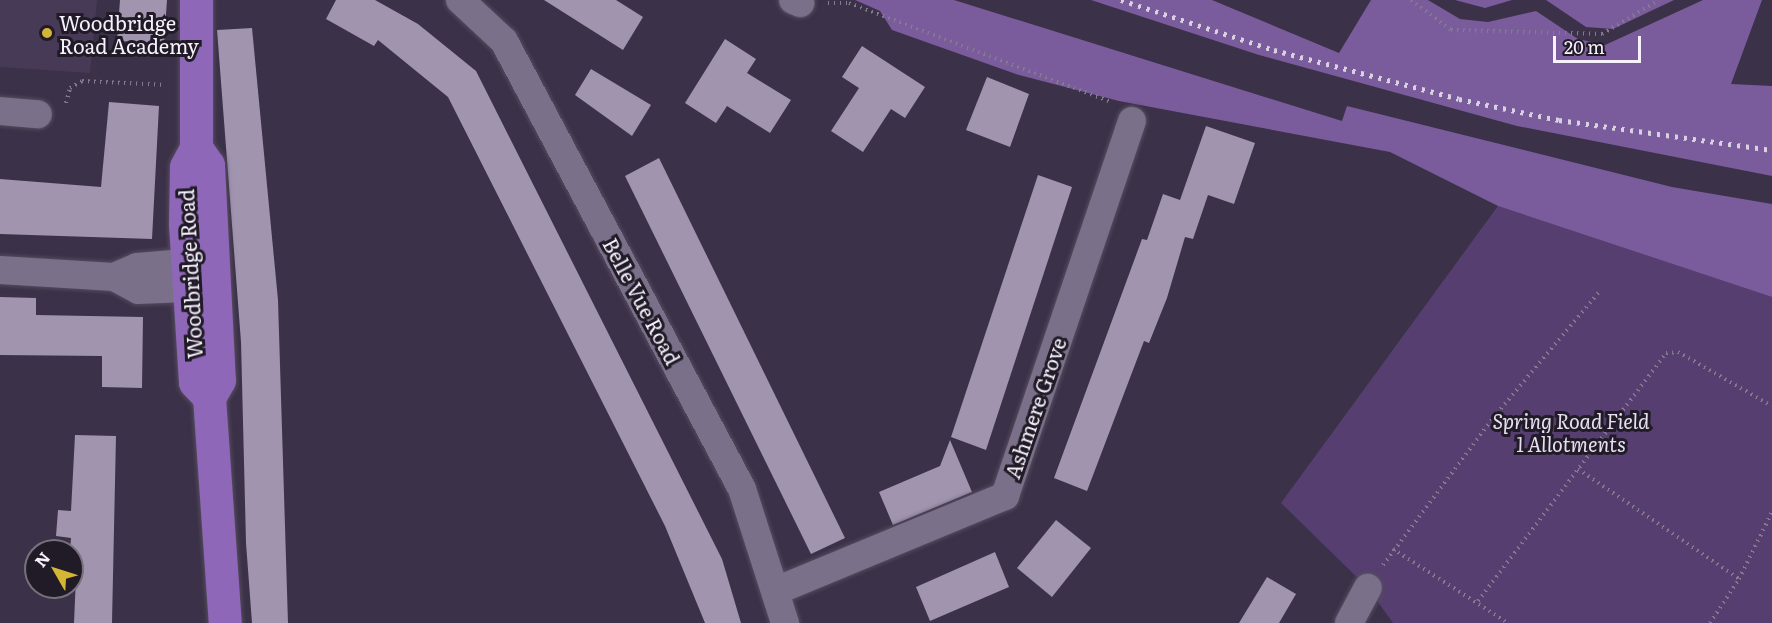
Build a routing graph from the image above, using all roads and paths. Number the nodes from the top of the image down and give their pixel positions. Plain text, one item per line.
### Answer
1 (196, 0) edge
2 (460, 0) edge
3 (1412, 0) edge
4 (1659, 0) edge
5 (796, 1) edge
6 (177, 86) dead end
7 (66, 103) dead end
8 (0, 111) edge
9 (38, 114) dead end
10 (1132, 121) joint
11 (0, 270) edge
12 (200, 275) junction
13 (1600, 291) dead end
14 (1772, 406) edge
15 (1578, 468) junction
16 (1772, 512) edge
17 (1393, 549) junction
18 (1739, 579) junction
19 (1368, 588) joint
20 (778, 590) junction
21 (1478, 601) junction
22 (225, 623) edge
23 (785, 623) edge
24 (1349, 623) edge
25 (1508, 623) edge
26 (1710, 623) edge

1 - 12 main road, Woodbridge Road
2 - 20 street, Belle Vue Road
3 - 4 path
5 - 10 path
6 - 7 path
8 - 9 street
10 - 20 street, Ashmere Grove
11 - 12 street
12 - 22 main road, Woodbridge Road
13 - 17 path
14 - 15 path
15 - 18 path
15 - 21 path
16 - 18 path
17 - 19 path
17 - 21 path
18 - 26 path
19 - 24 street
20 - 23 street, Belle Vue Road
21 - 25 path

